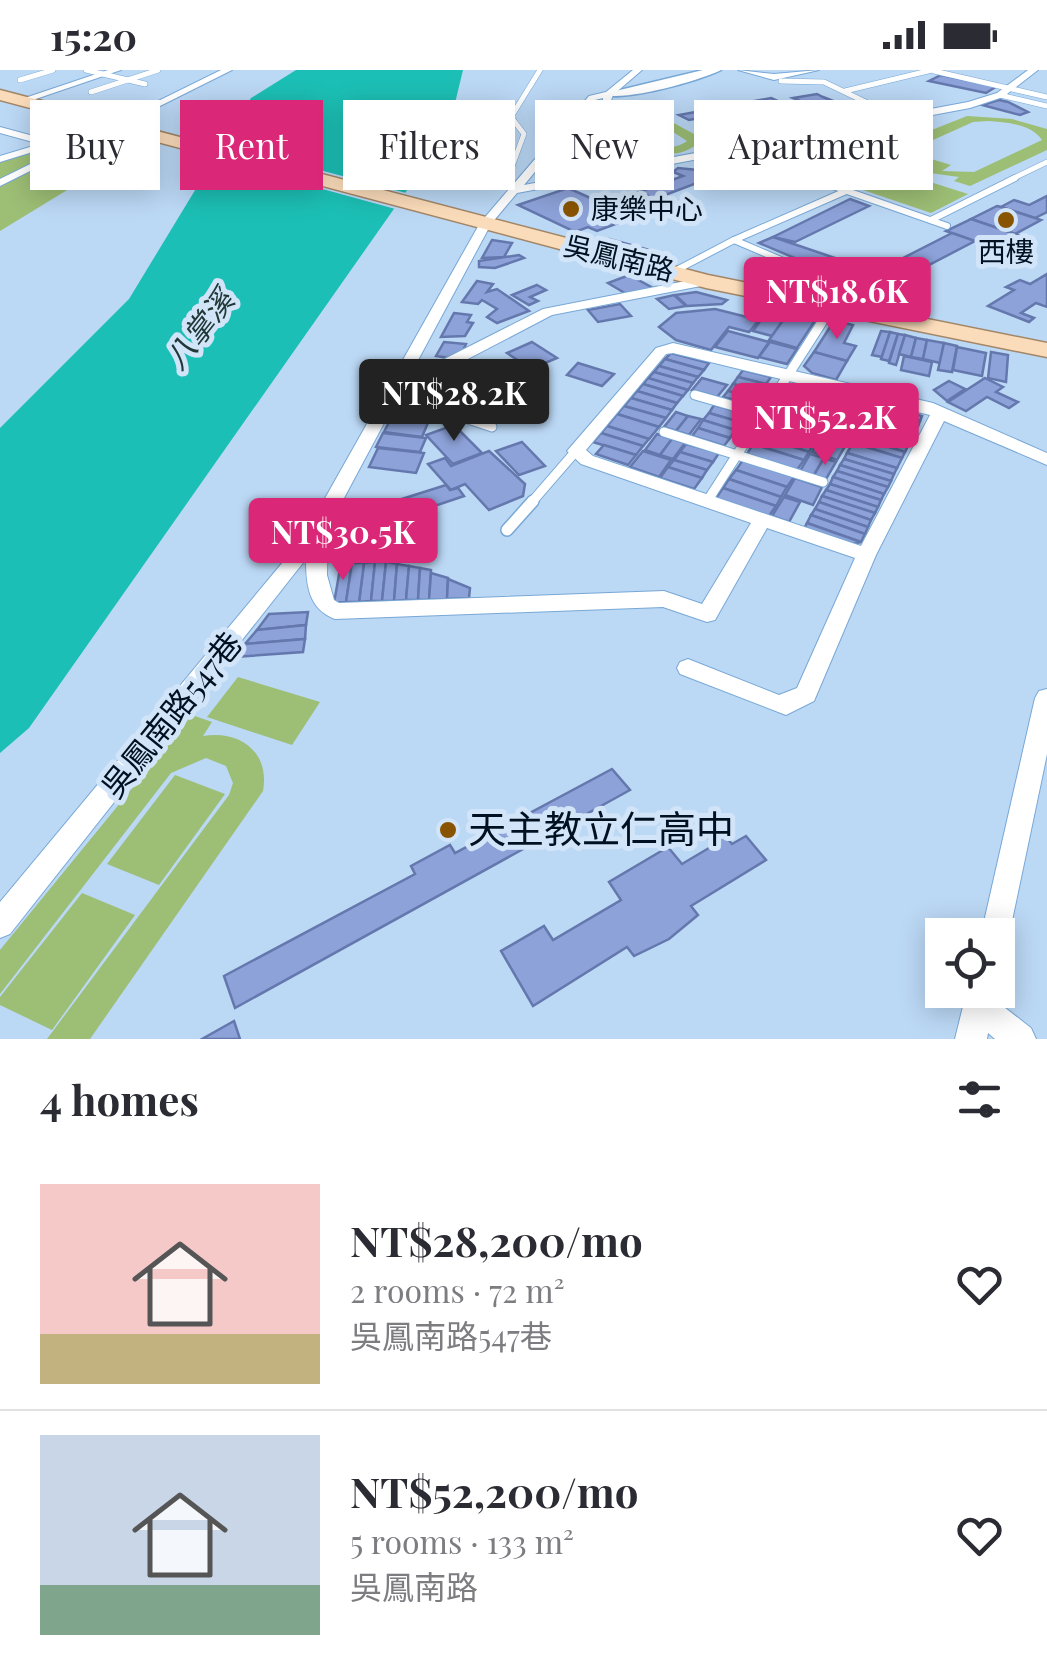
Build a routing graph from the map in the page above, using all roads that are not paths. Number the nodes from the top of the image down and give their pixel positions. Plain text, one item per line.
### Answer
1 (53, 70) edge
2 (86, 70) edge
3 (117, 70) edge
4 (158, 70) edge
5 (228, 70) edge
6 (540, 70) edge
7 (638, 70) edge
8 (716, 70) edge
9 (742, 70) edge
10 (815, 70) edge
11 (933, 70) edge
12 (1034, 70) edge
13 (104, 74) junction
14 (610, 77) dead end
15 (20, 80) dead end
16 (128, 80) junction
17 (781, 81) dead end
18 (145, 84) dead end
19 (1005, 91) junction
20 (90, 92) dead end
21 (844, 92) junction
22 (609, 94) junction
23 (0, 95) edge
24 (1047, 98) edge
25 (21, 100) junction
26 (861, 100) edge
27 (30, 102) edge
28 (160, 103) edge
29 (1047, 106) edge
30 (933, 111) edge
31 (0, 130) edge
32 (160, 137) edge
33 (30, 138) edge
34 (30, 150) edge
35 (694, 156) edge
36 (2, 158) edge
37 (1047, 162) edge
38 (30, 168) edge
39 (0, 183) edge
40 (512, 191) junction
41 (847, 191) joint
42 (930, 220) junction
43 (486, 223) junction
44 (947, 226) dead end
45 (734, 240) junction
46 (674, 272) junction
47 (706, 281) junction
48 (897, 293) dead end
49 (831, 308) junction
50 (1047, 350) edge
51 (792, 374) junction
52 (391, 393) junction
53 (695, 395) dead end
54 (940, 412) junction
55 (764, 414) junction
56 (492, 427) dead end
57 (664, 432) dead end
58 (846, 438) dead end
59 (576, 451) junction
60 (738, 454) junction
61 (1047, 460) edge
62 (824, 482) dead end
63 (708, 500) junction
64 (763, 519) junction
65 (318, 528) junction
66 (507, 530) dead end
67 (866, 556) junction
68 (688, 668) dead end
69 (1047, 698) edge
70 (1036, 807) edge
71 (1000, 918) edge
72 (0, 924) edge
73 (978, 1008) edge
74 (990, 1008) edge
75 (972, 1039) edge
76 (1020, 1039) edge

1 - 15 lane
2 - 13 lane
3 - 13 street
4 - 16 lane
5 - 28 street
6 - 40 lane
7 - 22 street, 吳鳳南路547巷
8 - 22 street
9 - 10 street
11 - 19 lane
11 - 21 lane
12 - 19 street
13 - 16 lane
13 - 25 street
14 - 22 street
16 - 18 lane
16 - 20 lane
17 - 21 lane
19 - 24 lane
19 - 29 lane
19 - 30 street
21 - 26 lane
22 - 40 street, 吳鳳南路547巷
23 - 25 main road
25 - 27 main road
31 - 33 street
32 - 43 main road, 吳鳳南路
34 - 36 street
35 - 40 street
37 - 42 lane
38 - 39 street
40 - 43 street, 吳鳳南路547巷
41 - 42 lane
41 - 45 lane
42 - 44 lane
43 - 46 main road, 吳鳳南路
43 - 52 street, 吳鳳南路547巷
45 - 46 lane
45 - 48 lane
46 - 47 main road, 吳鳳南路
47 - 49 main road, 吳鳳南路
47 - 52 street
49 - 50 main road, 吳鳳南路
49 - 51 lane
51 - 54 street
51 - 55 lane
51 - 59 street
52 - 56 lane
52 - 65 street, 吳鳳南路547巷
53 - 55 lane
54 - 61 street
54 - 67 street
55 - 58 lane
55 - 60 lane
57 - 60 lane
59 - 63 street
59 - 66 lane
60 - 62 lane
60 - 63 lane
63 - 64 street
64 - 65 street
64 - 67 street
65 - 72 street, 吳鳳南路547巷
67 - 68 street
69 - 70 street
70 - 71 street
73 - 75 street
74 - 76 street

